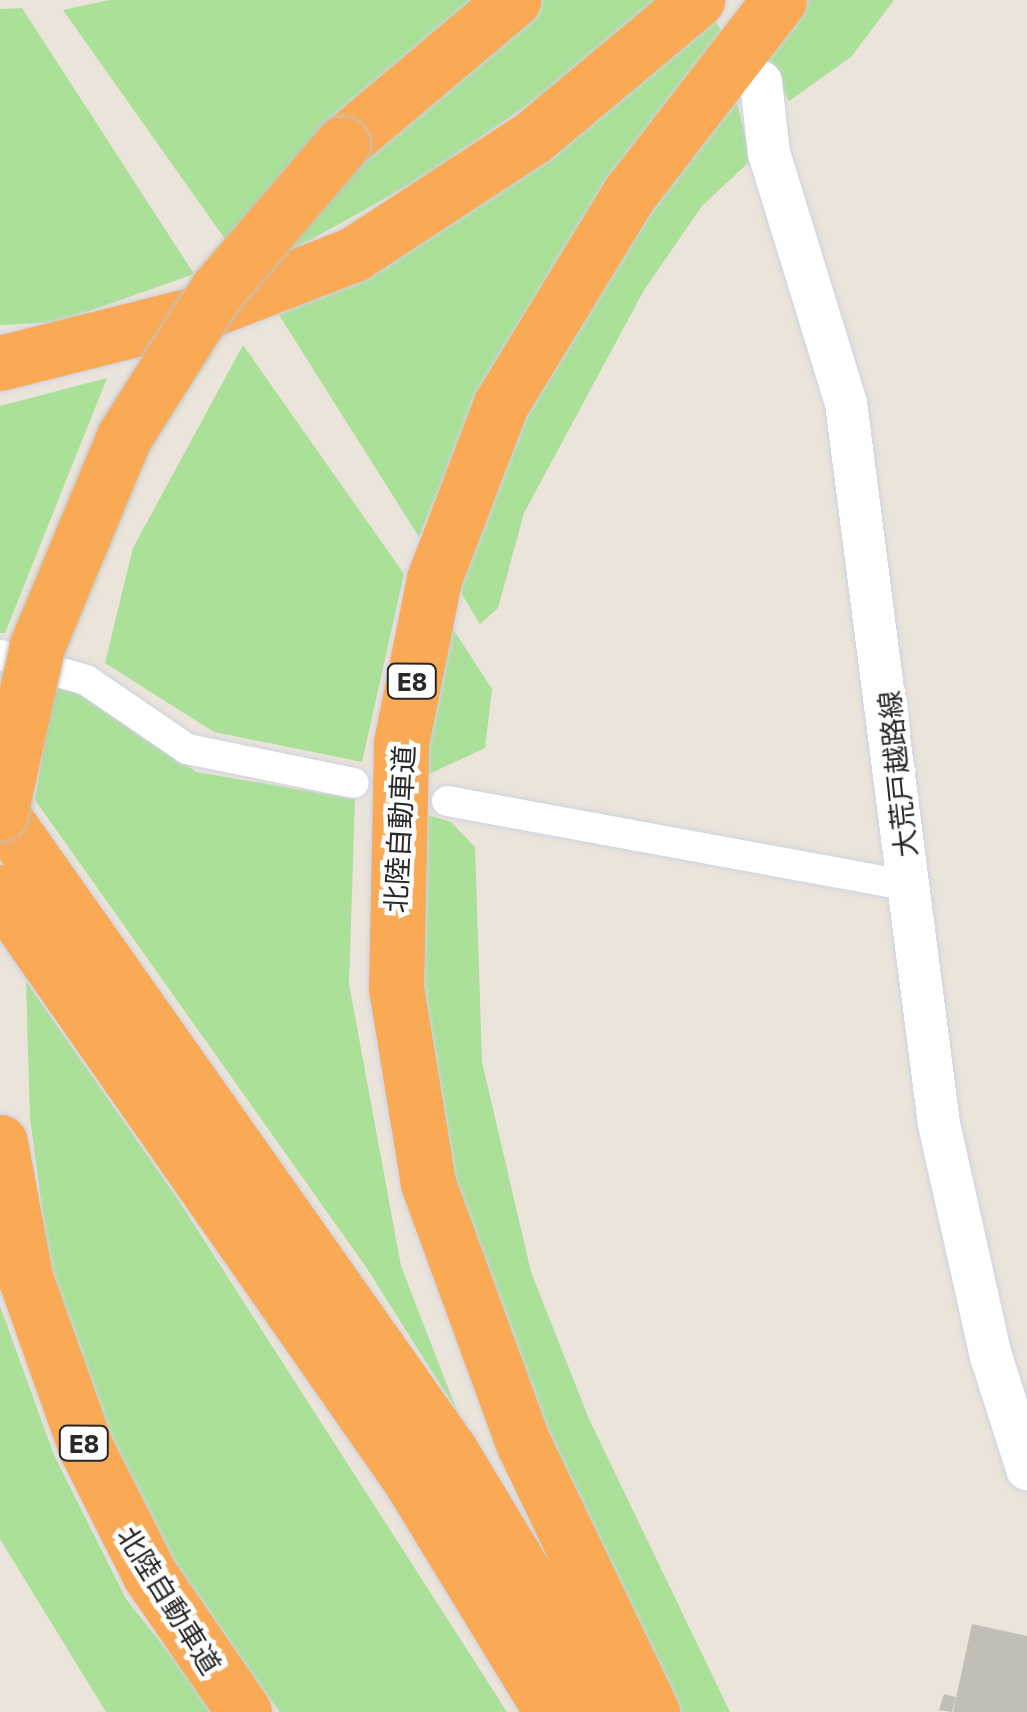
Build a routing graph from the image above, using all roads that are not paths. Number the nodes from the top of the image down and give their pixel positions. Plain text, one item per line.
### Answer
1 (513, 0) edge
2 (696, 0) edge
3 (779, 0) edge
4 (761, 82) dead end
5 (0, 363) edge
6 (0, 656) edge
7 (354, 783) dead end
8 (447, 801) dead end
9 (0, 812) edge
10 (910, 886) junction
11 (0, 892) edge
12 (0, 1142) edge
13 (1027, 1468) edge
14 (244, 1712) edge
15 (552, 1712) edge
16 (608, 1712) edge
17 (652, 1712) edge

1 - 9 highway, bridge
2 - 5 highway
3 - 17 highway, 北陸自動車道 / E8
4 - 10 main road, 大荒戸越路線
6 - 7 street
8 - 10 street
9 - 16 highway
10 - 13 main road, 大荒戸越路線
11 - 15 highway
12 - 14 highway, 北陸自動車道 / E8

